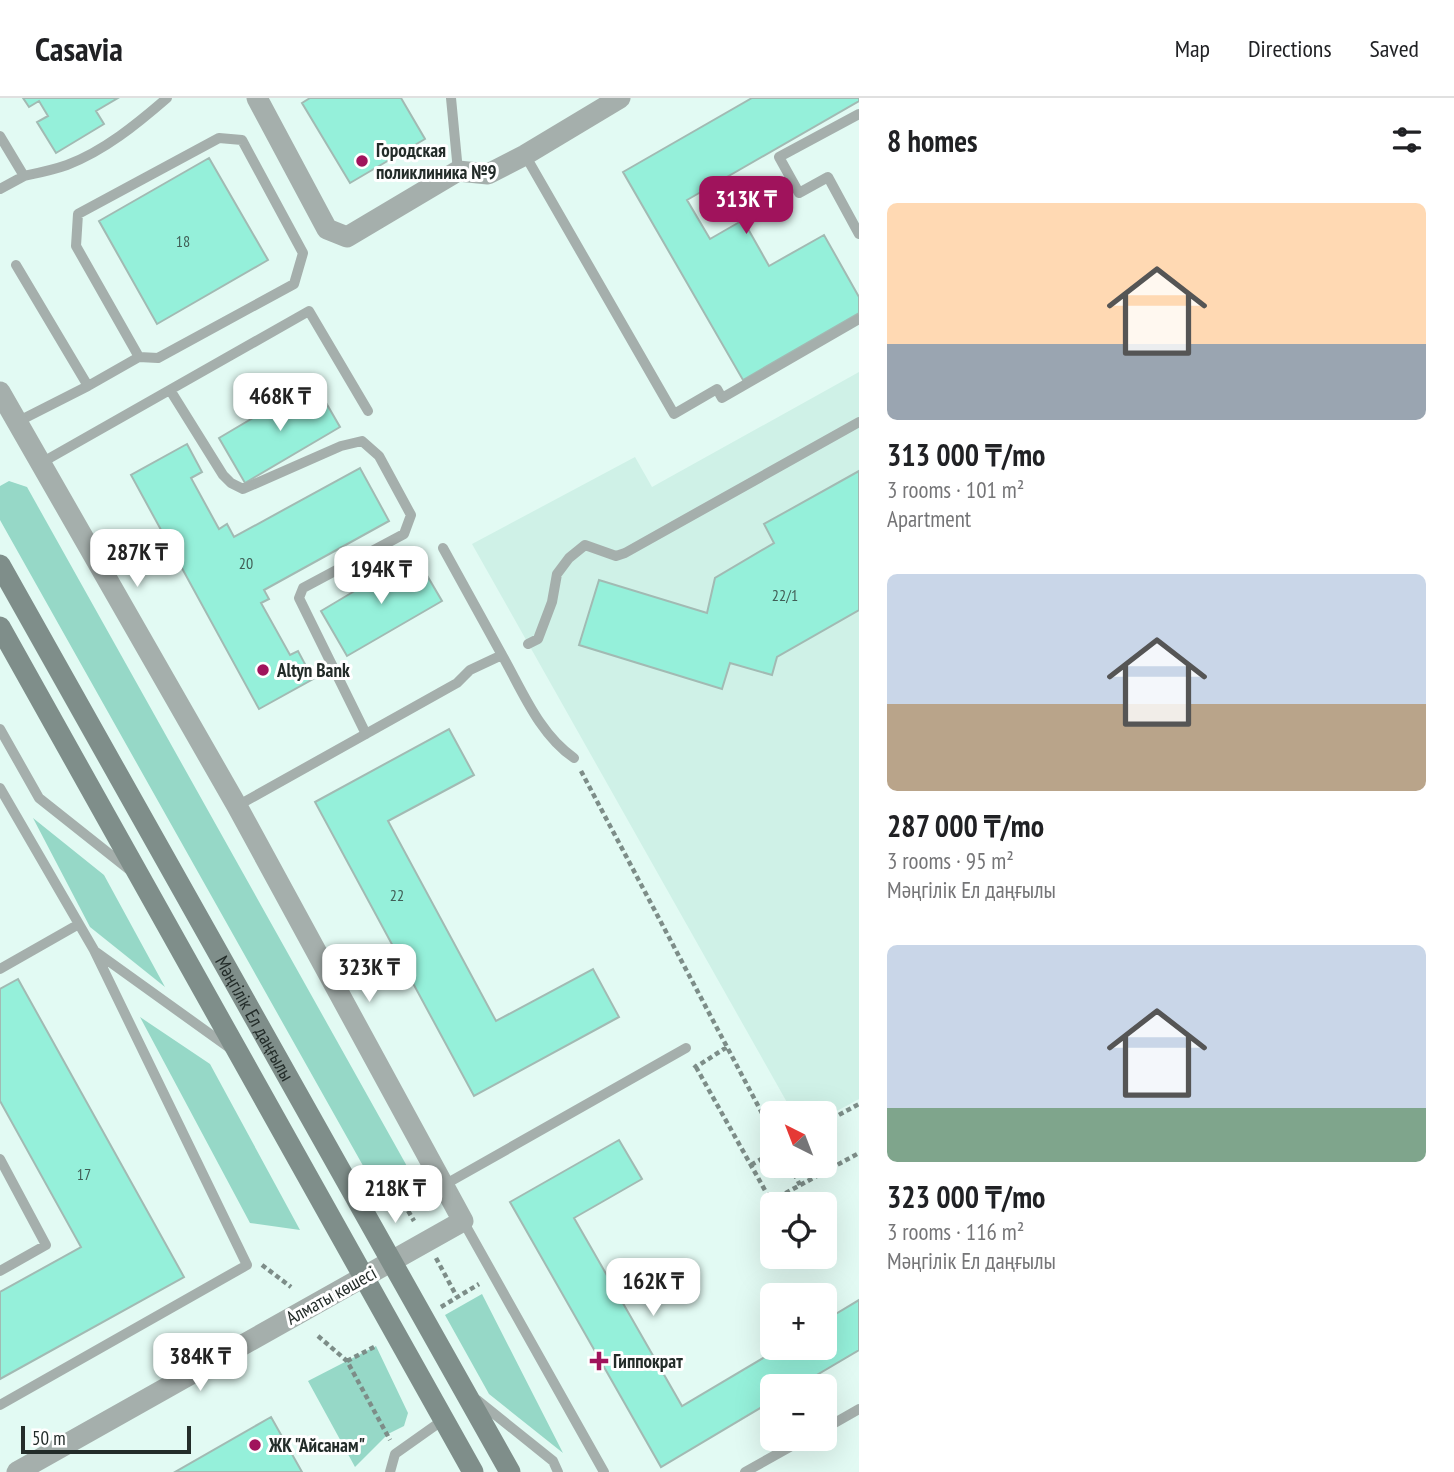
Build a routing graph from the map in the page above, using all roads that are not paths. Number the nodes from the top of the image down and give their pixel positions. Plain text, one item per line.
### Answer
1 (167, 98) edge
2 (257, 98) edge
3 (451, 98) edge
4 (620, 98) edge
5 (859, 114) edge
6 (0, 136) edge
7 (525, 155) junction
8 (458, 171) junction
9 (24, 176) junction
10 (0, 189) edge
11 (859, 234) edge
12 (16, 265) dead end
13 (859, 319) edge
14 (139, 357) junction
15 (88, 386) junction
16 (170, 390) junction
17 (0, 392) edge
18 (368, 411) dead end
19 (859, 422) edge
20 (9, 427) edge
21 (41, 463) junction
22 (443, 548) dead end
23 (0, 565) edge
24 (0, 627) edge
25 (528, 644) dead end
26 (502, 654) junction
27 (0, 729) edge
28 (366, 734) junction
29 (574, 758) road end
30 (0, 788) edge
31 (237, 806) junction
32 (142, 880) junction
33 (79, 924) junction
34 (94, 950) junction
35 (0, 969) edge
36 (686, 1048) road end
37 (240, 1055) junction
38 (0, 1159) edge
39 (444, 1185) junction
40 (463, 1221) junction
41 (391, 1262) junction
42 (0, 1271) edge
43 (364, 1277) junction
44 (464, 1390) junction
45 (0, 1405) edge
46 (859, 1409) edge
47 (443, 1420) junction
48 (837, 1422) edge
49 (783, 1451) edge
50 (17, 1472) edge
51 (390, 1472) edge
52 (473, 1472) edge
53 (510, 1472) edge
54 (558, 1472) edge
55 (604, 1472) edge
56 (746, 1472) edge

1 - 9 lane
2 - 8 street
3 - 8 lane
4 - 7 street
5 - 11 lane
6 - 9 lane
7 - 8 street
7 - 13 lane
9 - 10 lane
12 - 15 lane
14 - 14 lane
14 - 15 lane
15 - 20 lane
16 - 18 lane
16 - 21 lane
16 - 28 lane
17 - 20 street
19 - 25 lane
20 - 21 street
21 - 31 street
22 - 26 lane
23 - 41 main road, Мәңгілік Ел даңғылы
24 - 32 main road, Мәңгілік Ел даңғылы
26 - 28 lane
26 - 29 lane
27 - 32 lane
28 - 31 lane
30 - 33 lane
31 - 39 street
32 - 37 main road, Мәңгілік Ел даңғылы
33 - 34 lane
33 - 35 lane
34 - 37 lane
34 - 45 lane
36 - 39 lane
37 - 43 main road, Мәңгілік Ел даңғылы
38 - 42 lane
39 - 40 street
40 - 41 street, Алматы көшесі
40 - 55 lane
41 - 43 street, Алматы көшесі
41 - 44 main road, Мәңгілік Ел даңғылы
43 - 47 main road, Мәңгілік Ел даңғылы
43 - 50 street, Алматы көшесі
44 - 53 main road, Мәңгілік Ел даңғылы
44 - 54 lane
46 - 48 lane
47 - 51 lane
47 - 52 main road, Мәңгілік Ел даңғылы
49 - 56 lane

